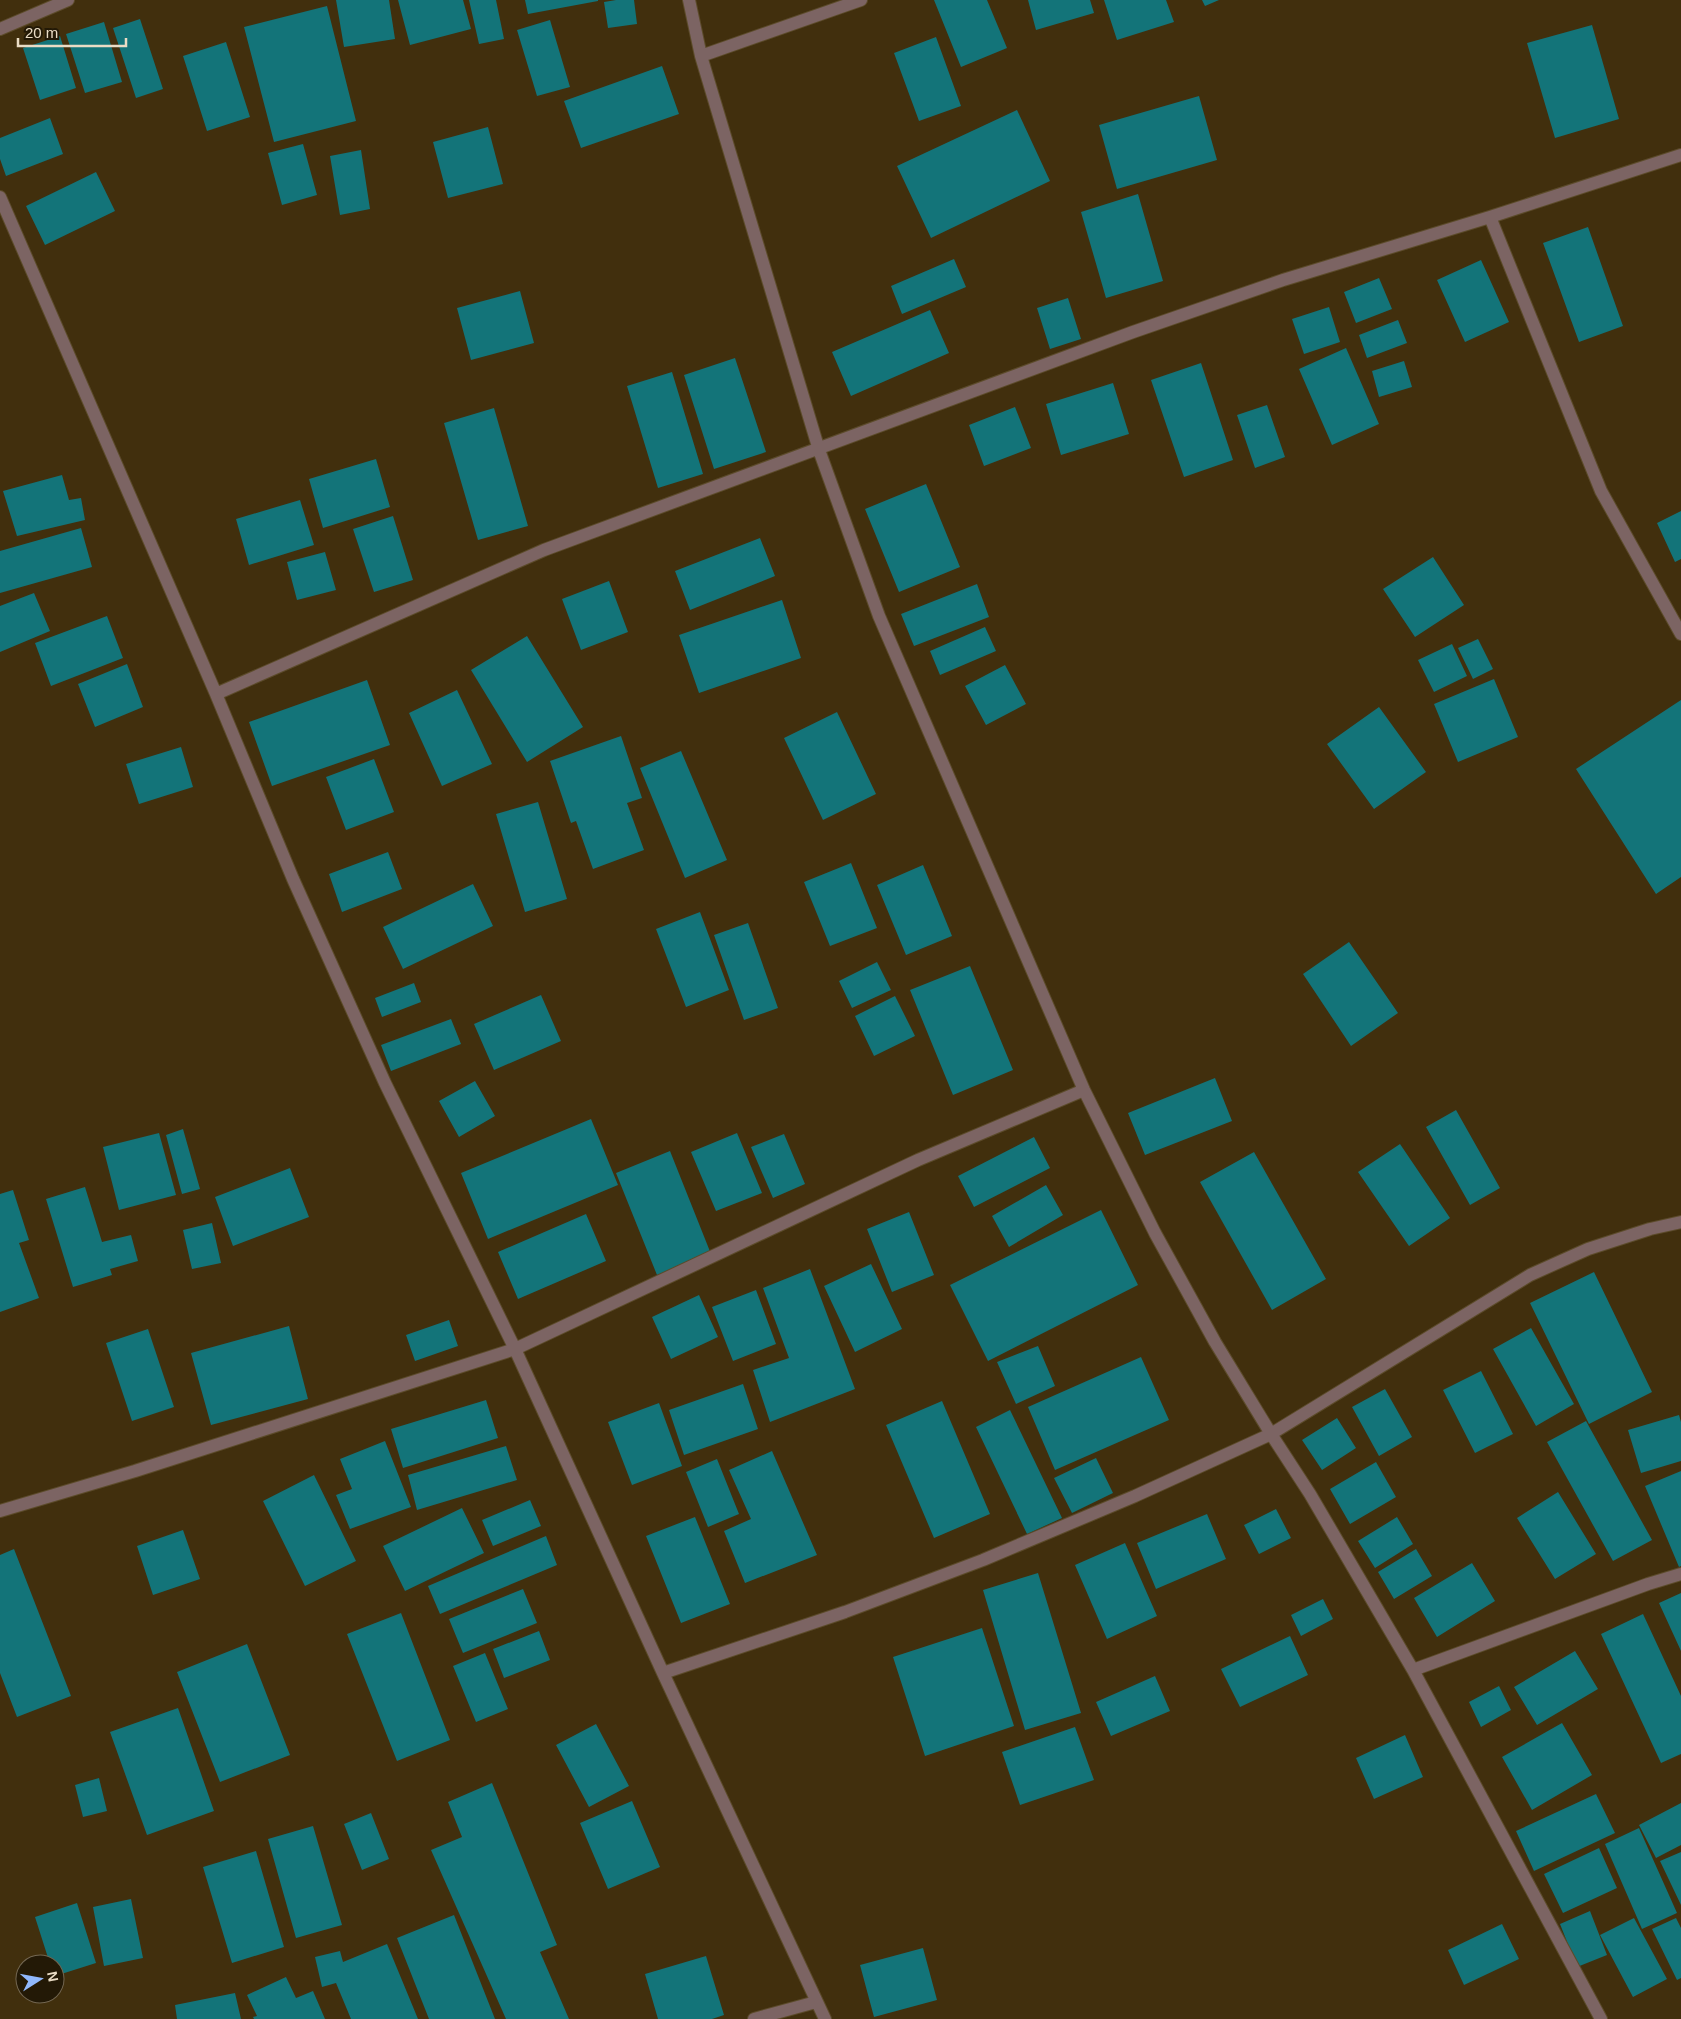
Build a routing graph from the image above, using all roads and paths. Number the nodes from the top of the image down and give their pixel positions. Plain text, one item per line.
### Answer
1 (68, 0) edge
2 (689, 0) edge
3 (861, 0) edge
4 (0, 29) edge
5 (701, 56) junction
6 (1681, 155) edge
7 (0, 197) edge
8 (1490, 217) junction
9 (819, 450) junction
10 (1681, 634) edge
11 (216, 694) junction
12 (1084, 1090) junction
13 (1681, 1222) edge
14 (515, 1349) junction
15 (1271, 1434) junction
16 (0, 1511) edge
17 (1681, 1574) edge
18 (1413, 1670) junction
19 (663, 1673) junction
20 (816, 2002) junction
21 (754, 2019) edge
22 (824, 2019) edge
23 (1601, 2019) edge

1 - 4 street
2 - 5 street
3 - 5 street
5 - 9 street
6 - 8 street
7 - 11 street
8 - 9 street
8 - 10 street
9 - 11 street
9 - 12 street
11 - 14 street
12 - 14 street
12 - 15 street
13 - 15 street
14 - 16 street
14 - 19 street
15 - 18 street
15 - 19 street
17 - 18 street
18 - 23 street
19 - 20 street
20 - 21 street
20 - 22 street

